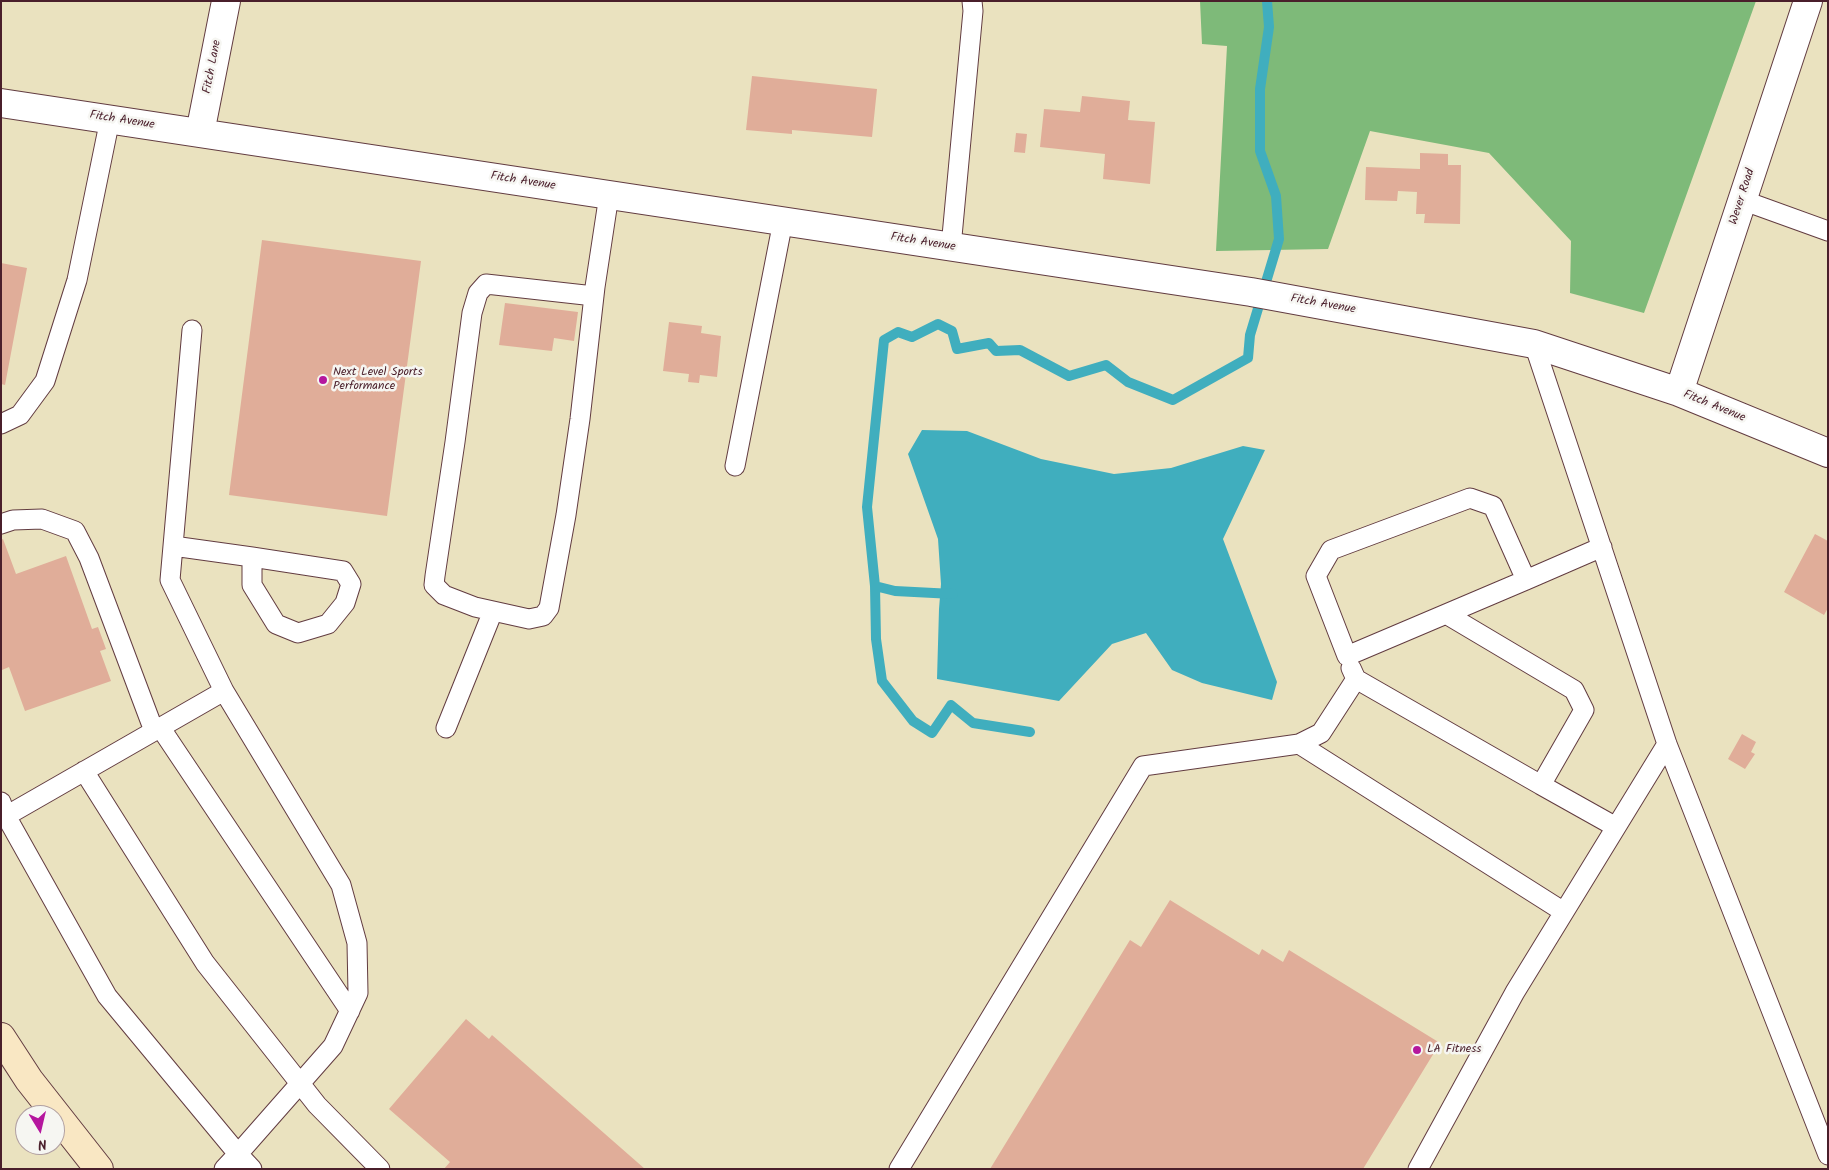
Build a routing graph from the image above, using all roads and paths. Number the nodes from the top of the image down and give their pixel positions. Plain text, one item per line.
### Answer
1 (226, 1) edge
2 (972, 1) edge
3 (1808, 1) edge
4 (1, 103) edge
5 (110, 119) junction
6 (200, 133) junction
7 (609, 195) junction
8 (1742, 200) junction
9 (783, 221) junction
10 (1828, 231) edge
11 (951, 247) junction
12 (594, 296) junction
13 (192, 330) dead end
14 (1534, 344) junction
15 (1679, 392) junction
16 (1, 424) edge
17 (1828, 453) edge
18 (735, 466) dead end
19 (1, 524) edge
20 (173, 546) junction
21 (1602, 547) junction
22 (252, 557) junction
23 (1526, 580) junction
24 (493, 611) junction
25 (1446, 614) junction
26 (1347, 656) junction
27 (1356, 680) junction
28 (224, 691) junction
29 (446, 728) dead end
30 (157, 729) junction
31 (1299, 744) junction
32 (1667, 744) junction
33 (84, 771) junction
34 (1541, 785) junction
35 (3, 812) edge
36 (1616, 827) junction
37 (1564, 912) junction
38 (350, 1011) junction
39 (1, 1037) edge
40 (300, 1084) junction
41 (238, 1154) junction
42 (1828, 1155) edge
43 (99, 1169) edge
44 (224, 1169) edge
45 (252, 1169) edge
46 (380, 1169) edge
47 (899, 1169) edge
48 (1418, 1169) edge

1 - 6 street, Fitch Lane
2 - 11 lane
3 - 8 street, Wever Road
4 - 5 street, Fitch Avenue
5 - 6 street, Fitch Avenue
5 - 16 lane
6 - 7 street, Fitch Avenue
7 - 9 street, Fitch Avenue
7 - 12 lane
8 - 10 lane
8 - 15 street, Wever Road
9 - 11 street, Fitch Avenue
9 - 18 lane
11 - 14 street, Fitch Avenue
12 - 24 lane
12 - 24 lane
13 - 20 lane
14 - 15 street, Fitch Avenue
14 - 21 lane
15 - 17 street, Fitch Avenue
19 - 30 lane
20 - 22 lane
20 - 28 lane
21 - 23 lane
21 - 32 lane
22 - 22 lane
23 - 25 lane
23 - 26 lane
24 - 29 lane
25 - 26 lane
25 - 34 lane
26 - 27 lane
27 - 31 lane
27 - 34 lane
28 - 30 lane
28 - 38 lane
30 - 33 lane
30 - 38 lane
31 - 37 lane
31 - 47 lane
32 - 36 lane
32 - 42 lane
33 - 35 lane
33 - 40 lane
34 - 36 lane
35 - 41 lane
36 - 37 lane
37 - 48 lane
38 - 40 lane
39 - 43 main road
40 - 41 lane
40 - 46 lane
41 - 44 lane
41 - 45 lane

